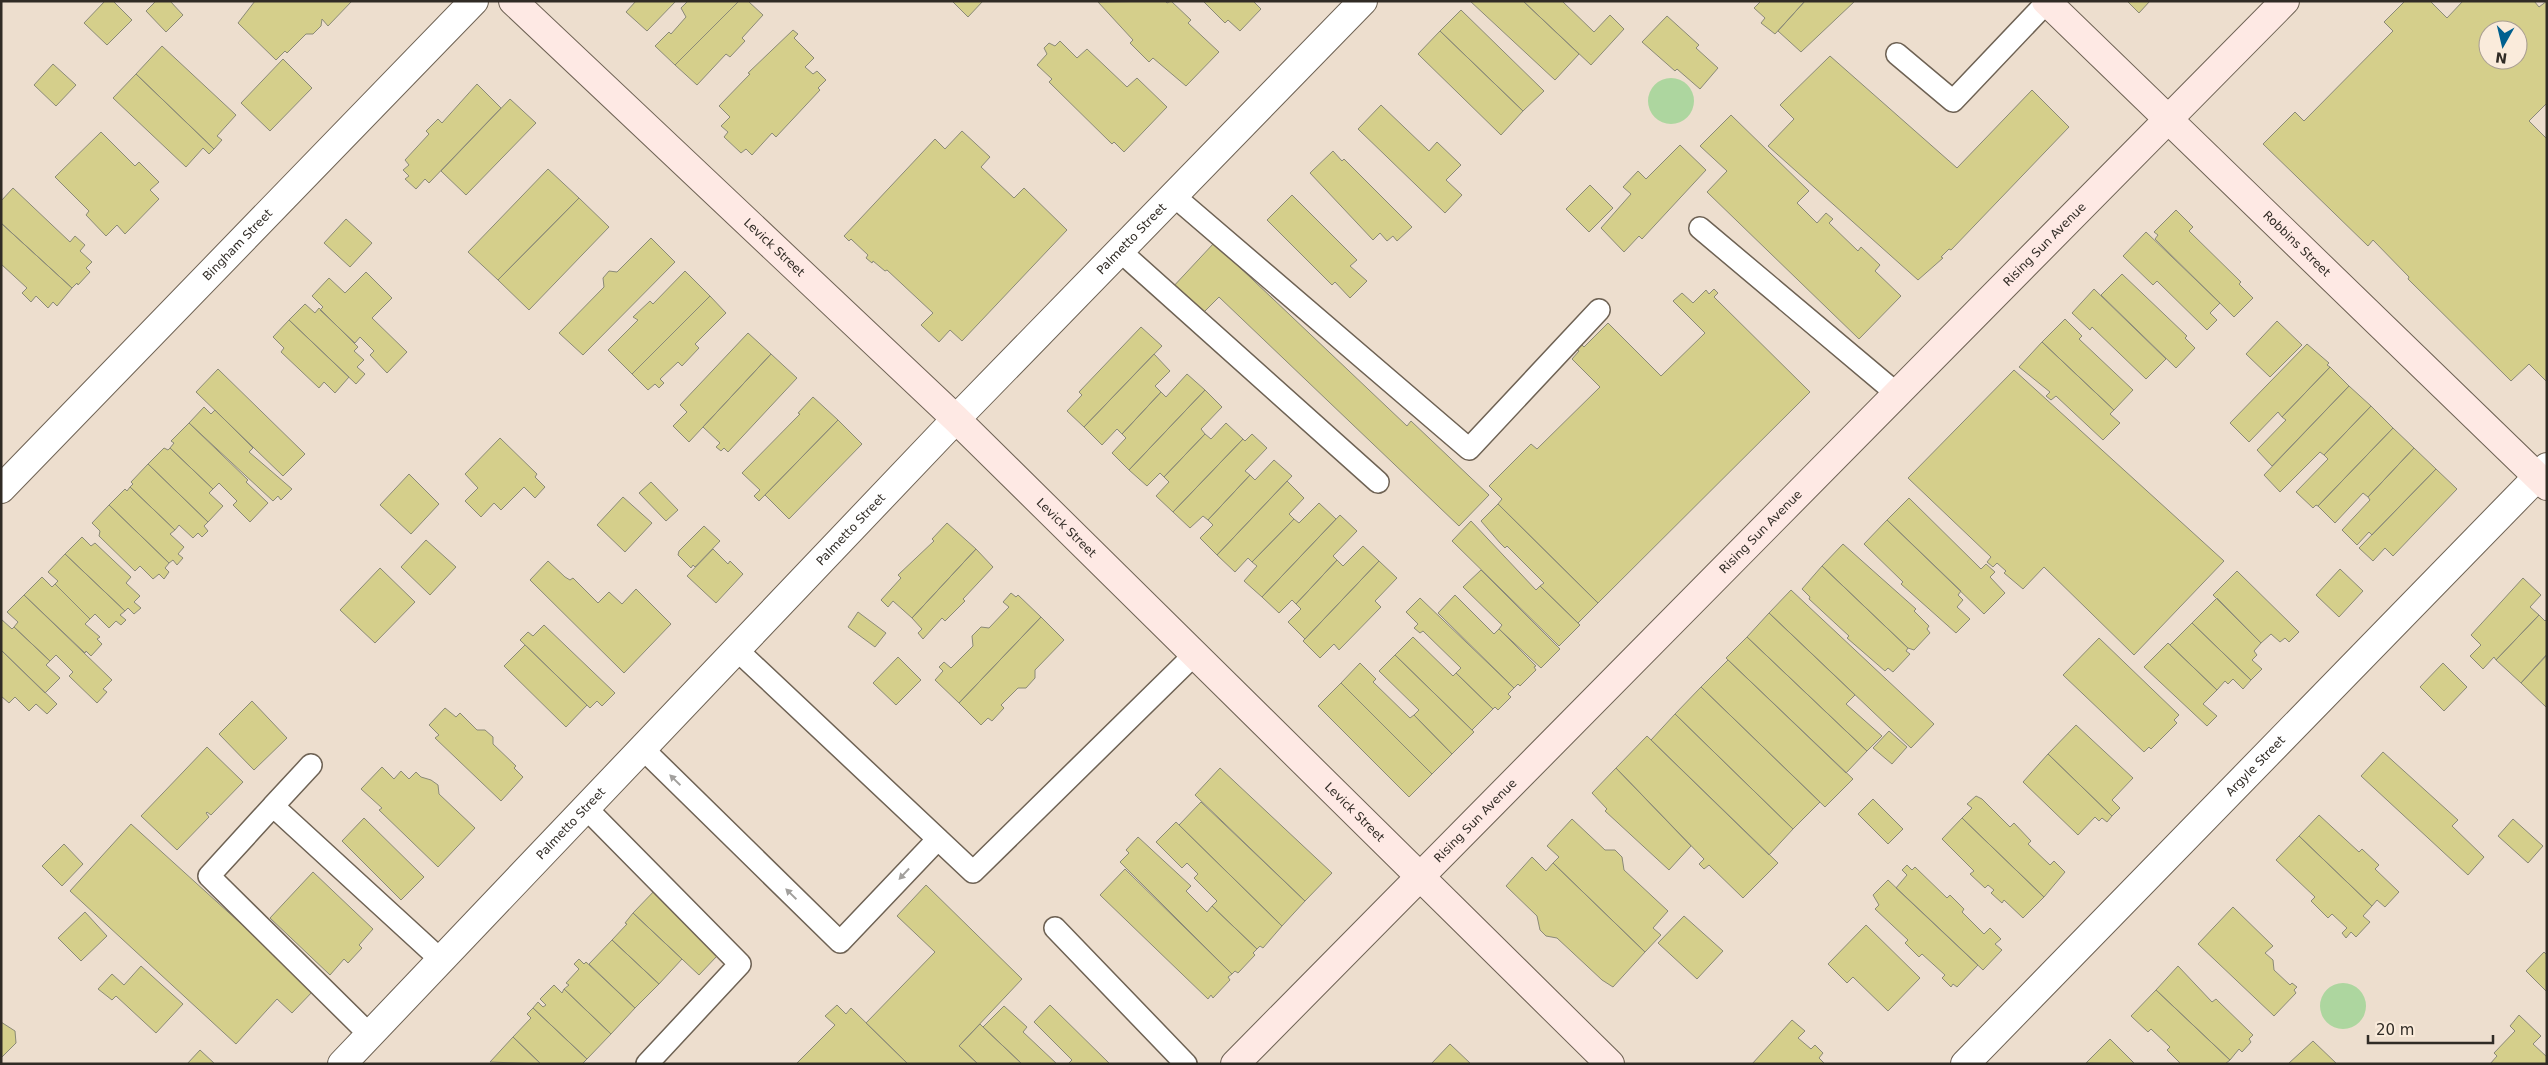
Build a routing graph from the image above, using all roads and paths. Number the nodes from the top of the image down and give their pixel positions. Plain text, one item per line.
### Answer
1 (474, 1) edge
2 (513, 1) edge
3 (1364, 1) edge
4 (2285, 1) edge
5 (2046, 2) edge
6 (1897, 54) dead end
7 (2168, 118) junction
8 (1174, 196) junction
9 (1700, 228) dead end
10 (1120, 251) junction
11 (1600, 310) dead end
12 (1896, 393) junction
13 (956, 420) junction
14 (2544, 477) edge
15 (1378, 482) dead end
16 (1, 489) edge
17 (737, 650) junction
18 (1194, 655) junction
19 (642, 749) junction
20 (311, 765) dead end
21 (273, 806) junction
22 (586, 808) junction
23 (938, 839) junction
24 (1418, 876) junction
25 (1055, 928) dead end
26 (441, 960) junction
27 (370, 1035) junction
28 (342, 1064) edge
29 (647, 1064) edge
30 (1186, 1064) edge
31 (1234, 1064) edge
32 (1610, 1064) edge
33 (1965, 1064) edge

1 - 16 street, Bingham Street
2 - 13 main road, Levick Street
3 - 8 street, Palmetto Street
4 - 7 main road, Rising Sun Avenue
5 - 6 lane
5 - 7 main road, Robbins Street
7 - 12 main road, Rising Sun Avenue
7 - 14 main road, Robbins Street
8 - 10 street, Palmetto Street
8 - 11 lane
9 - 12 lane
10 - 13 street, Palmetto Street
10 - 15 lane
12 - 24 main road, Rising Sun Avenue
13 - 17 street, Palmetto Street
13 - 18 main road, Levick Street
14 - 33 street, Argyle Street
17 - 19 street, Palmetto Street
17 - 23 lane
18 - 23 lane
18 - 24 main road, Levick Street
19 - 22 street, Palmetto Street
23 -> 19 lane
20 - 21 lane
21 - 26 lane
21 - 27 lane
22 - 26 street, Palmetto Street
22 - 29 lane
24 - 31 main road, Rising Sun Avenue
24 - 32 main road, Levick Street
25 - 30 lane
26 - 27 street, Palmetto Street
27 - 28 street, Palmetto Street

